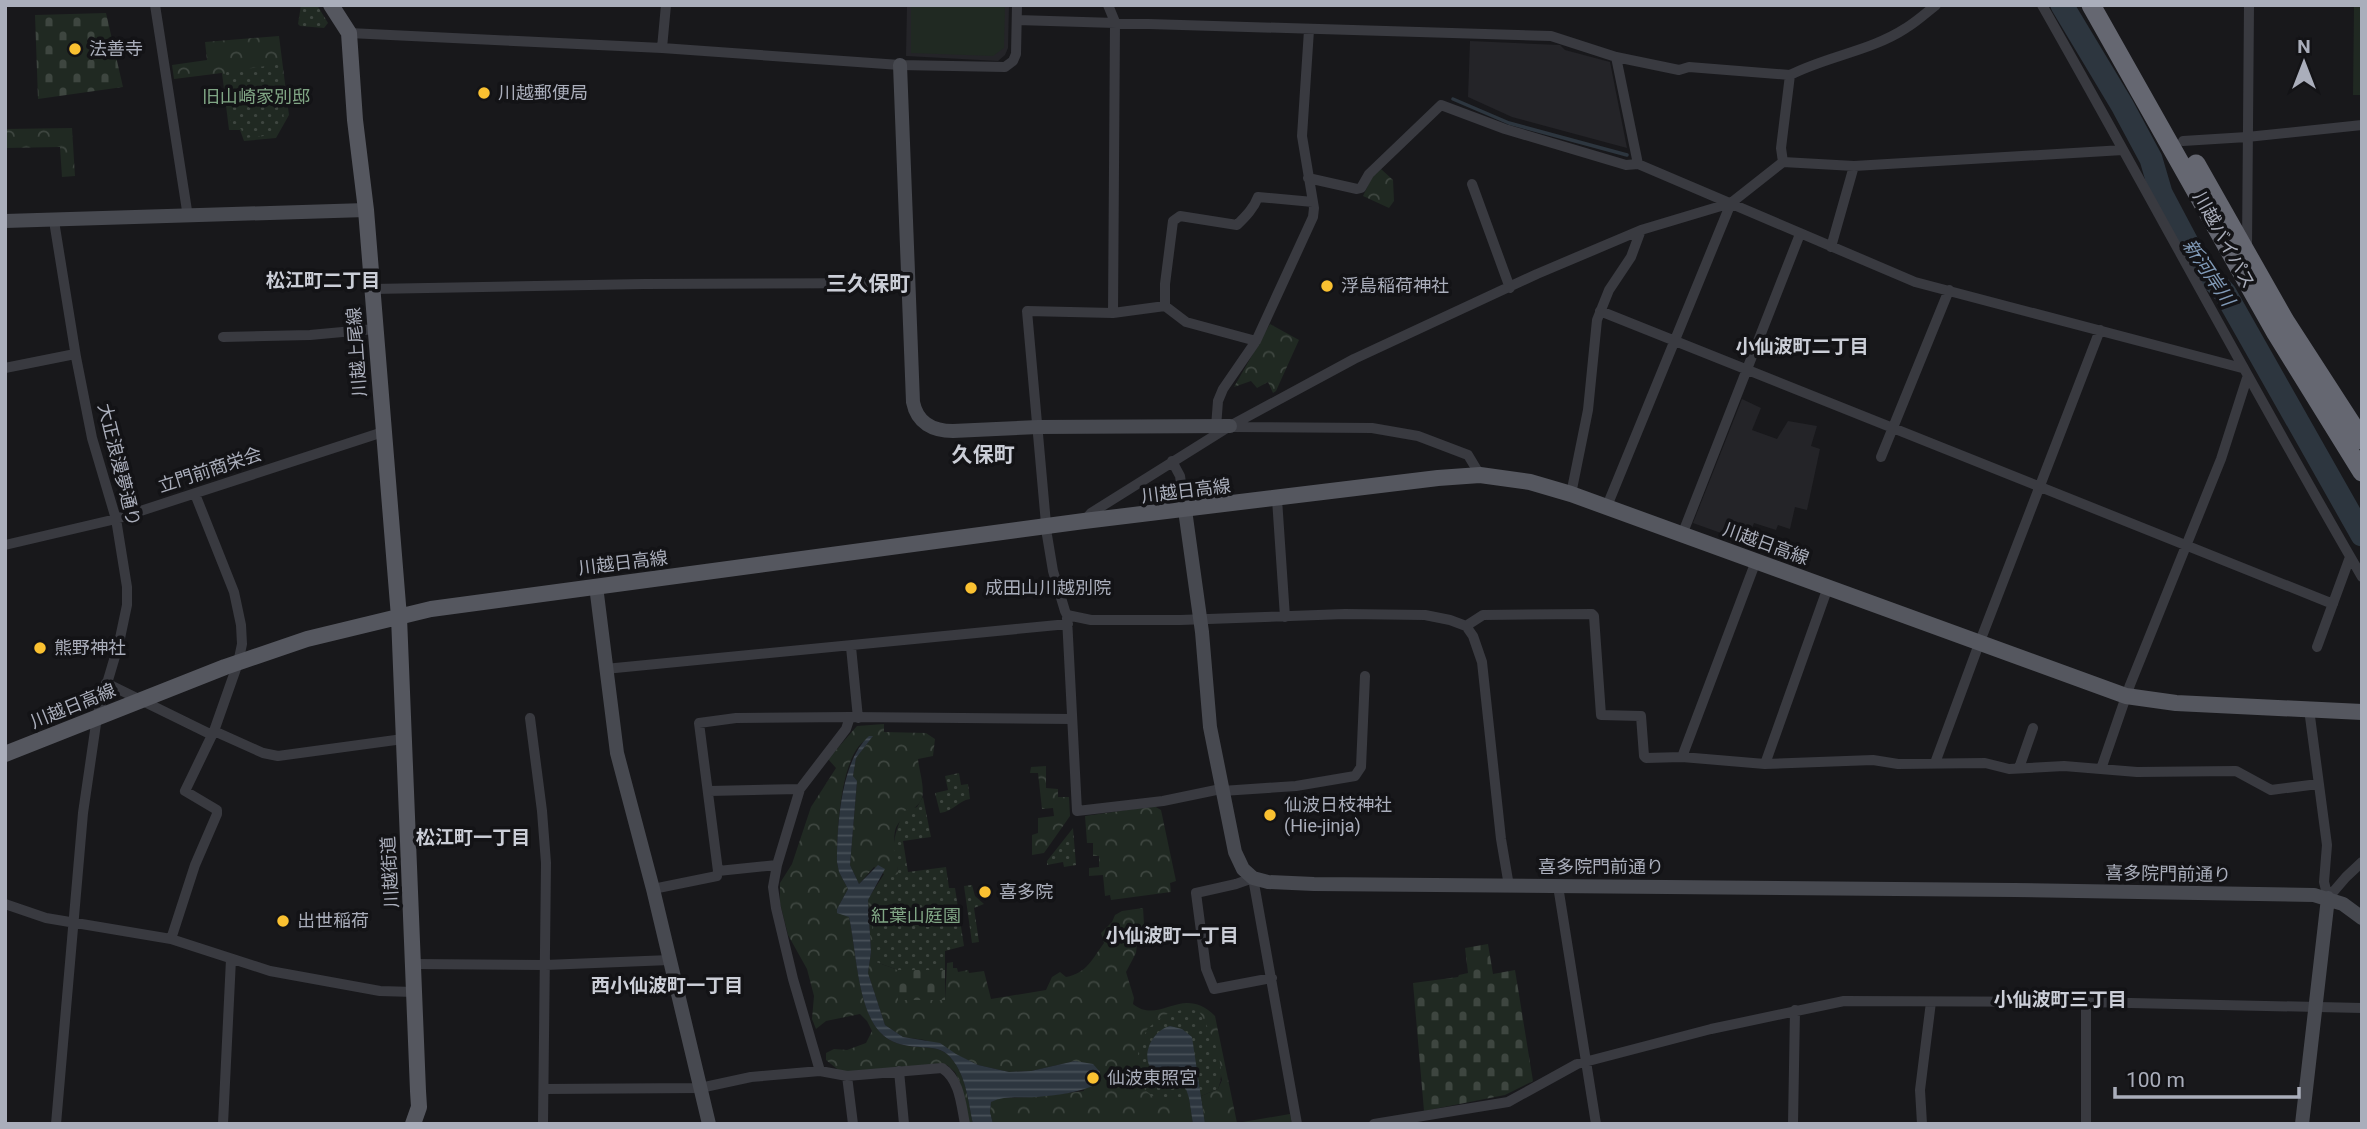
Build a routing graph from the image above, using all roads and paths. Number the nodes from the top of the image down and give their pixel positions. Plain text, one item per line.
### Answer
1 (155, 5) edge
2 (331, 5) edge
3 (666, 5) edge
4 (1017, 5) edge
5 (1108, 5) edge
6 (1936, 5) edge
7 (2042, 5) edge
8 (2091, 5) edge
9 (2105, 5) edge
10 (2249, 5) edge
11 (1017, 20) junction
12 (1115, 22) junction
13 (1309, 30) junction
14 (349, 33) junction
15 (662, 48) junction
16 (1616, 57) junction
17 (901, 65) junction
18 (1790, 75) junction
19 (2362, 125) edge
20 (2247, 137) junction
21 (2183, 141) junction
22 (2123, 150) junction
23 (1783, 162) junction
24 (1638, 164) junction
25 (1854, 166) junction
26 (1308, 178) junction
27 (1472, 184) dead end
28 (1313, 202) junction
29 (1731, 203) junction
30 (366, 210) junction
31 (188, 216) junction
32 (54, 220) junction
33 (5, 221) edge
34 (1641, 230) junction
35 (1800, 234) junction
36 (1831, 247) junction
37 (2247, 252) junction
38 (907, 283) junction
39 (1510, 288) junction
40 (372, 289) junction
41 (1949, 290) junction
42 (1166, 306) junction
43 (1600, 311) junction
44 (1113, 313) junction
45 (375, 329) junction
46 (2100, 330) junction
47 (223, 337) dead end
48 (1256, 341) junction
49 (1674, 341) junction
50 (75, 354) junction
51 (5, 368) edge
52 (1747, 370) junction
53 (2245, 373) junction
54 (1038, 427) junction
55 (1223, 427) junction
56 (1893, 427) junction
57 (383, 432) junction
58 (2362, 440) edge
59 (1881, 457) dead end
60 (1172, 461) junction
61 (2362, 472) edge
62 (1480, 475) junction
63 (2040, 486) junction
64 (195, 494) junction
65 (1571, 494) junction
66 (1277, 499) junction
67 (1607, 506) junction
68 (1185, 510) junction
69 (116, 519) junction
70 (1084, 521) junction
71 (1046, 527) junction
72 (1682, 535) junction
73 (5, 544) edge
74 (2187, 545) junction
75 (2350, 557) junction
76 (1756, 561) junction
77 (2362, 577) edge
78 (596, 586) junction
79 (1828, 587) junction
80 (2333, 604) junction
81 (399, 617) junction
82 (1284, 617) junction
83 (1068, 619) junction
84 (1200, 620) junction
85 (1466, 626) junction
86 (1979, 644) junction
87 (850, 647) junction
88 (2317, 647) dead end
89 (238, 663) junction
90 (605, 669) junction
91 (1366, 676) dead end
92 (106, 683) junction
93 (2126, 696) junction
94 (140, 700) junction
95 (2309, 709) junction
96 (2362, 712) edge
97 (97, 717) junction
98 (854, 717) junction
99 (530, 718) dead end
100 (1071, 719) junction
101 (2033, 728) dead end
102 (213, 733) junction
103 (403, 739) junction
104 (5, 754) edge
105 (1682, 757) junction
106 (1935, 763) junction
107 (1765, 764) junction
108 (2019, 768) junction
109 (2101, 769) junction
110 (2318, 785) junction
111 (800, 789) junction
112 (1222, 790) junction
113 (709, 791) junction
114 (2362, 862) edge
115 (777, 865) junction
116 (718, 871) junction
117 (1253, 878) junction
118 (1509, 886) junction
119 (1558, 886) junction
120 (653, 889) junction
121 (2328, 898) junction
122 (5, 904) edge
123 (2362, 918) edge
124 (75, 923) junction
125 (171, 939) junction
126 (232, 959) junction
127 (670, 960) junction
128 (413, 964) junction
129 (545, 965) junction
130 (1272, 978) junction
131 (414, 992) junction
132 (1931, 1002) junction
133 (2086, 1002) junction
134 (2317, 1006) junction
135 (2362, 1008) edge
136 (1795, 1010) junction
137 (1587, 1061) junction
138 (820, 1071) junction
139 (899, 1071) junction
140 (847, 1076) junction
141 (700, 1088) junction
142 (544, 1089) junction
143 (57, 1124) edge
144 (223, 1124) edge
145 (413, 1124) edge
146 (542, 1124) edge
147 (709, 1124) edge
148 (853, 1124) edge
149 (904, 1124) edge
150 (965, 1124) edge
151 (1297, 1124) edge
152 (1374, 1124) edge
153 (1596, 1124) edge
154 (1793, 1124) edge
155 (1922, 1124) edge
156 (2085, 1124) edge
157 (2302, 1124) edge

1 - 31 street
2 - 14 main road, 川越上尾線
3 - 15 street
4 - 11 street
5 - 12 street
6 - 18 street
7 - 22 street
8 - 61 highway, 川越バイパス
9 - 21 highway, 川越バイパス
10 - 20 street
11 - 12 street
11 - 17 street
12 - 13 street
12 - 44 street
13 - 16 street
13 - 26 street
14 - 15 street
14 - 30 main road, 川越上尾線
15 - 17 street
16 - 18 street
16 - 24 street
17 - 38 street
18 - 23 street
19 - 20 street
20 - 21 street
20 - 37 street
21 - 37 highway, 川越バイパス
22 - 25 street
22 - 53 street
23 - 25 street
23 - 29 street
24 - 26 street
24 - 29 street
25 - 36 street
26 - 28 street
27 - 39 street
28 - 42 street
28 - 48 street
29 - 34 street
29 - 35 street
29 - 49 street
30 - 31 street
30 - 40 main road, 川越上尾線
31 - 32 street
32 - 33 street
32 - 50 street, 大正浪漫夢通り
34 - 39 street
34 - 43 street
35 - 36 street
35 - 52 street
36 - 41 street
37 - 58 highway, 川越バイパス
38 - 40 street
38 - 54 street
39 - 55 street
40 - 45 main road, 川越上尾線
41 - 46 street
41 - 56 street
42 - 44 street
42 - 48 street
43 - 49 street
43 - 65 street
44 - 54 street
45 - 47 street
45 - 57 main road, 川越上尾線
46 - 53 street
46 - 63 street
48 - 55 street
49 - 52 street
49 - 67 street
50 - 51 street
50 - 69 street, 大正浪漫夢通り
52 - 56 street
52 - 72 street
53 - 74 street
53 - 75 street
54 - 55 street
54 - 71 street
55 - 60 street
55 - 62 street
56 - 59 street
56 - 63 street
57 - 64 street, 立門前商栄会
57 - 81 main road, 川越上尾線
60 - 68 street
60 - 70 street
62 - 65 main road, 川越日高線
62 - 66 main road, 川越日高線
63 - 74 street
63 - 86 street
64 - 69 street, 立門前商栄会
64 - 89 street
65 - 67 main road, 川越日高線
66 - 68 main road, 川越日高線
66 - 82 street
67 - 72 main road, 川越日高線
68 - 70 main road, 川越日高線
68 - 84 street
69 - 73 street, 立門前商栄会
69 - 92 street, 大正浪漫夢通り
70 - 71 main road, 川越日高線
71 - 78 main road, 川越日高線
71 - 83 street
72 - 76 main road, 川越日高線
74 - 80 street
74 - 93 street
75 - 77 street
75 - 80 street
76 - 79 main road, 川越日高線
76 - 105 street
78 - 81 main road, 川越日高線
78 - 90 street
79 - 86 main road, 川越日高線
79 - 107 street
80 - 88 street
81 - 89 main road, 川越日高線
81 - 103 main road, 川越街道
82 - 84 street
82 - 85 street
83 - 84 street
83 - 87 street
83 - 100 street
84 - 112 street
85 - 105 street
85 - 118 street
86 - 93 main road, 川越日高線
86 - 106 street
87 - 90 street
87 - 98 street
89 - 94 main road, 川越日高線
89 - 102 street
90 - 120 street
91 - 112 street
92 - 94 street
92 - 97 street, 大正浪漫夢通り
93 - 95 main road, 川越日高線
93 - 109 street
94 - 97 main road, 川越日高線
94 - 102 street
95 - 96 main road, 川越日高線
95 - 110 street
97 - 104 main road, 川越日高線
97 - 124 street, 大正浪漫夢通り
98 - 100 street
98 - 111 street
98 - 113 street
99 - 129 street
100 - 112 street
101 - 108 street
102 - 103 street
102 - 125 street
103 - 128 main road, 川越街道
105 - 107 street
106 - 107 street
106 - 108 street
108 - 109 street
109 - 110 street
110 - 121 street
111 - 113 street
111 - 115 street
112 - 117 street
113 - 116 street
114 - 121 street
115 - 116 street
115 - 138 street
116 - 120 street
117 - 118 street, 喜多院門前通り
117 - 130 street
117 - 130 street
118 - 119 street, 喜多院門前通り
119 - 121 street, 喜多院門前通り
119 - 137 street
120 - 127 street
121 - 123 street
121 - 134 street
122 - 124 street
124 - 125 street
124 - 143 street, 大正浪漫夢通り
125 - 126 street
126 - 131 street
126 - 144 street
127 - 129 street
127 - 141 street
128 - 129 street
128 - 131 main road, 川越街道
129 - 142 street
130 - 151 street
131 - 145 main road, 川越街道
132 - 133 street
132 - 136 street
132 - 155 street
133 - 134 street
133 - 156 street
134 - 135 street
134 - 157 street
136 - 137 street
136 - 154 street
137 - 152 street
137 - 153 street
138 - 140 street
138 - 141 street
139 - 140 street
139 - 149 street
139 - 150 street
140 - 148 street
141 - 142 street
141 - 147 street
142 - 146 street

